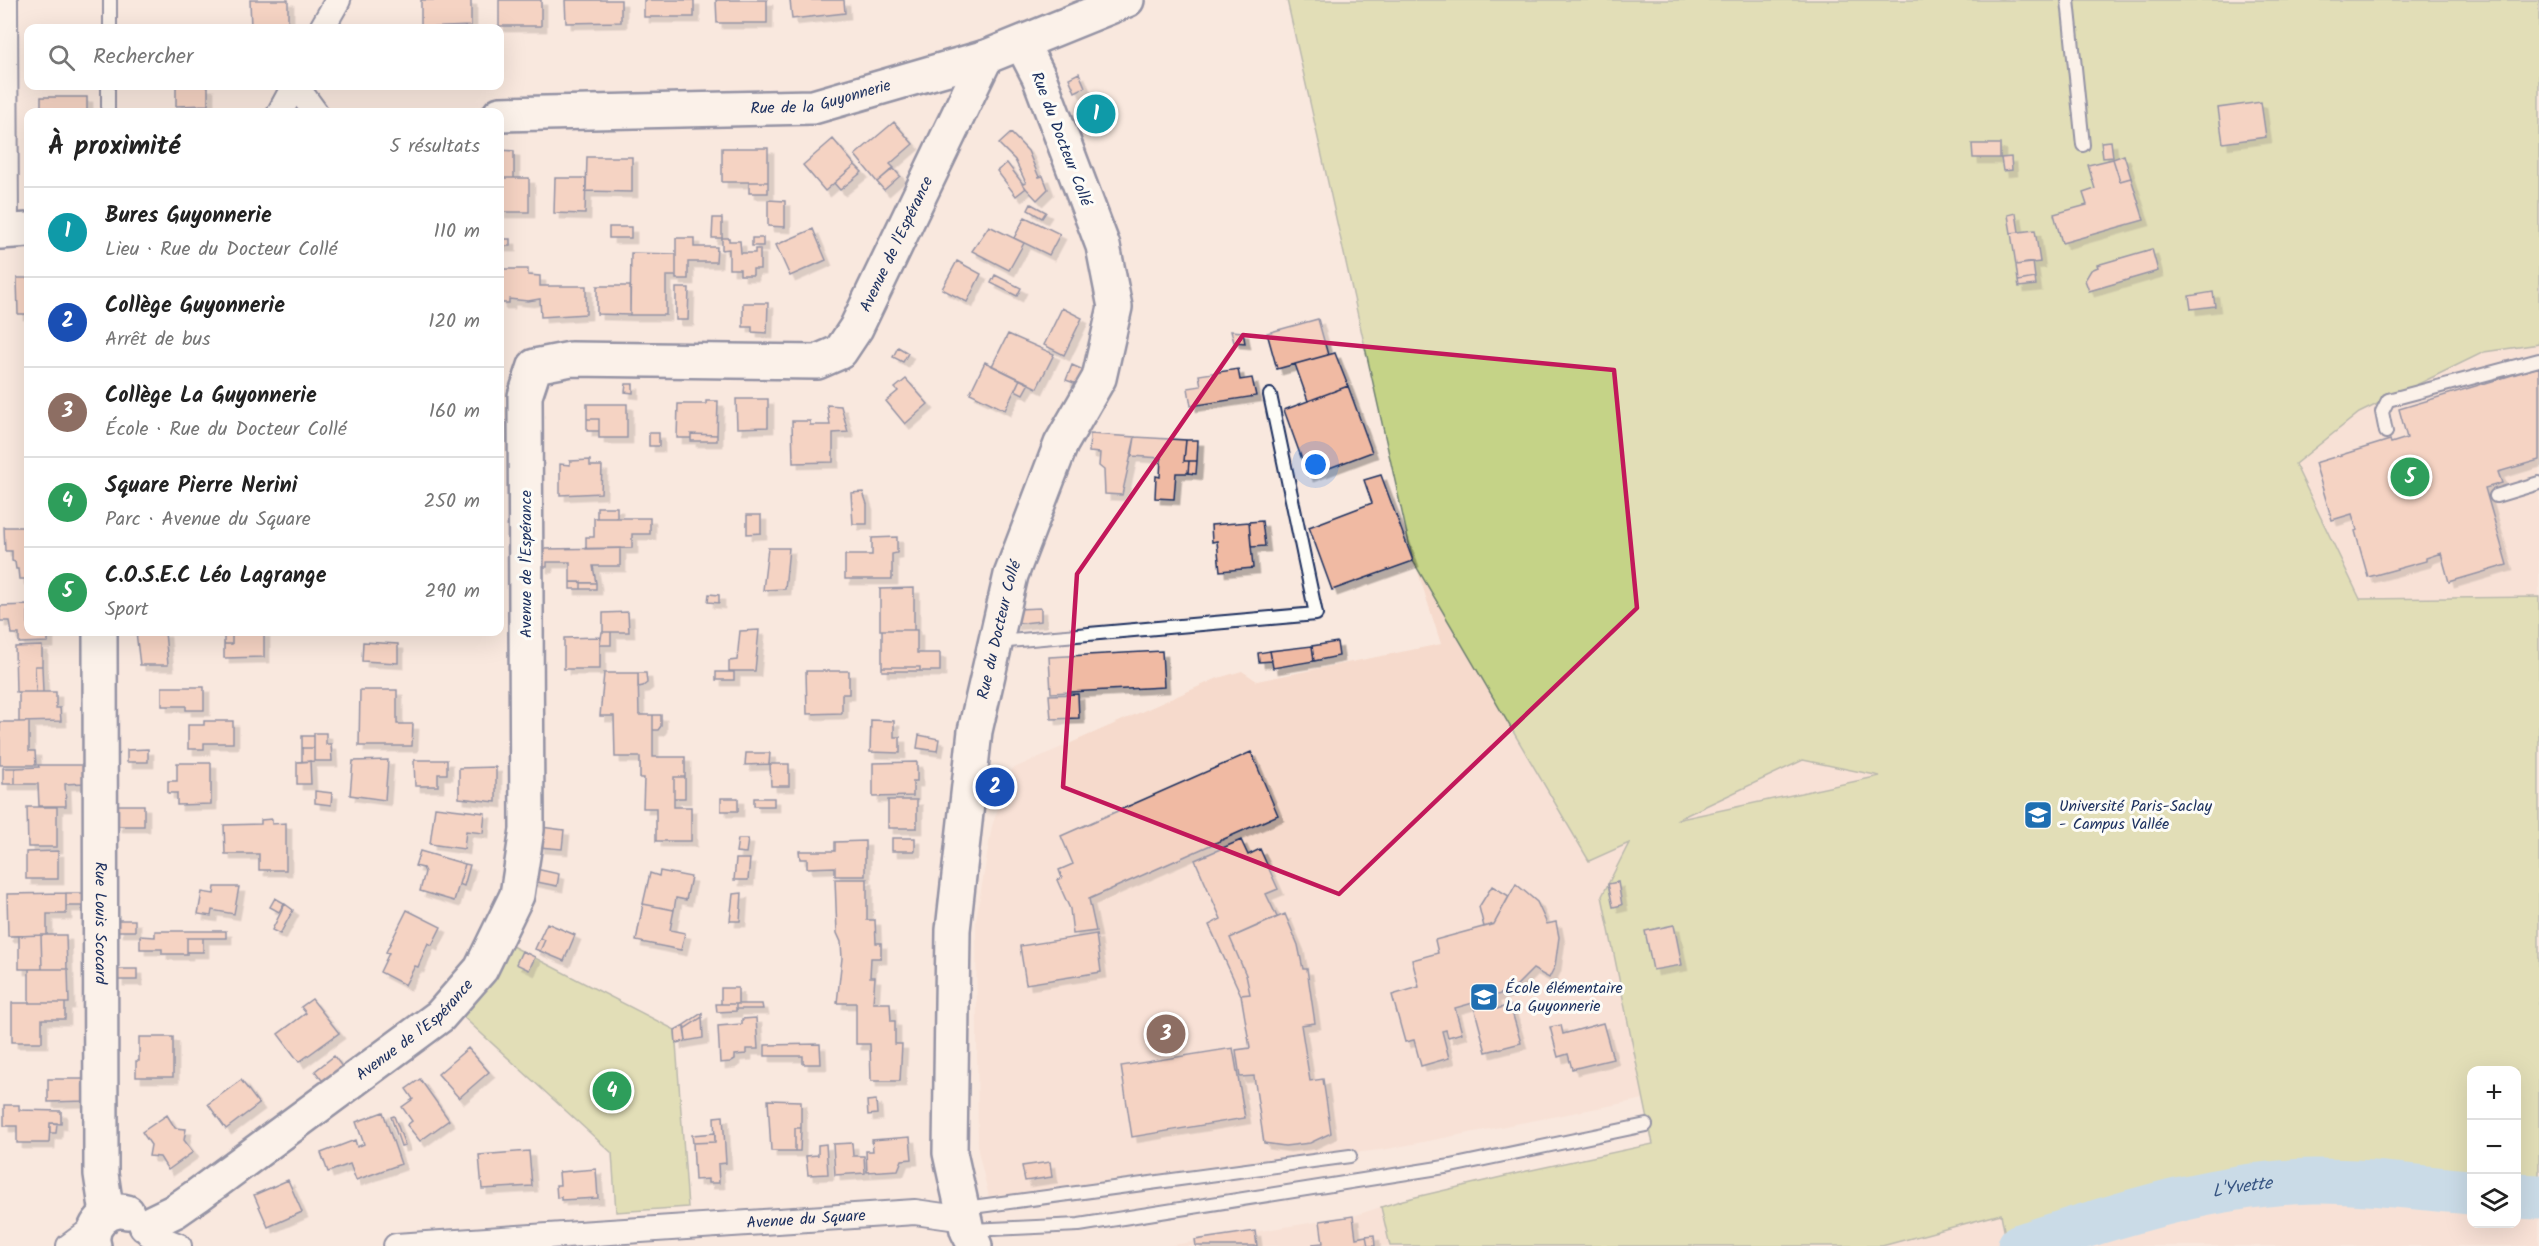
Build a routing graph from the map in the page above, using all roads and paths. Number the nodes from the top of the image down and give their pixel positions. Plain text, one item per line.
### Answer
1 (5, 0) edge
2 (110, 0) edge
3 (338, 0) edge
4 (1127, 0) edge
5 (2068, 0) edge
6 (110, 24) edge
7 (324, 24) edge
8 (1022, 44) junction
9 (986, 57) junction
10 (108, 90) edge
11 (293, 90) edge
12 (298, 90) edge
13 (108, 108) edge
14 (282, 108) edge
15 (312, 108) edge
16 (504, 114) edge
17 (2082, 145) dead end
18 (11, 231) edge
19 (2539, 360) edge
20 (1270, 395) dead end
21 (2386, 432) dead end
22 (2539, 483) edge
23 (2496, 496) dead end
24 (100, 636) edge
25 (996, 642) junction
26 (1646, 1125) dead end
27 (1350, 1156) dead end
28 (967, 1226) edge
29 (91, 1233) edge
30 (156, 1238) edge
31 (396, 1246) edge

1 - 18 street
2 - 6 lane
3 - 7 street
4 - 8 street, Rue de la Guyonnerie
5 - 17 lane
8 - 9 street, Rue de la Guyonnerie
8 - 25 street, Rue du Docteur Collé
9 - 16 street, Rue de la Guyonnerie
9 - 30 street, Avenue de l'Espérance
10 - 13 lane
11 - 14 street
12 - 15 street
19 - 21 lane
20 - 25 lane
22 - 23 lane
24 - 29 street, Rue Louis Scocard
25 - 28 street, Rue du Docteur Collé
26 - 28 lane
27 - 28 lane
28 - 31 street, Avenue du Square
29 - 30 street

